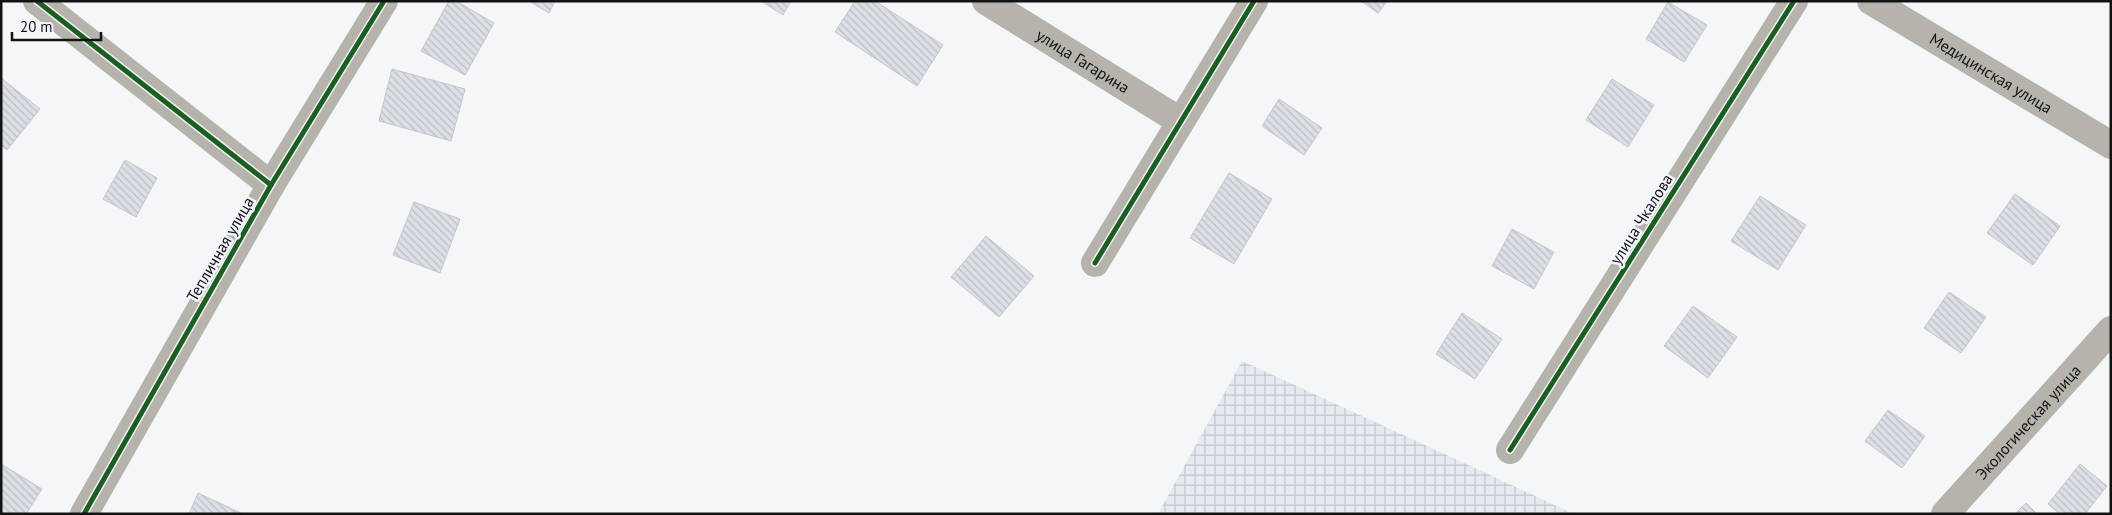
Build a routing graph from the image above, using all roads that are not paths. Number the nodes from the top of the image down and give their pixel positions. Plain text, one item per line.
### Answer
1 (37, 1) edge
2 (384, 1) edge
3 (986, 1) edge
4 (1254, 1) edge
5 (1794, 1) edge
6 (1871, 1) edge
7 (1180, 121) junction
8 (2111, 145) edge
9 (271, 185) junction
10 (1095, 263) dead end
11 (2111, 330) edge
12 (1510, 450) dead end
13 (84, 514) edge
14 (1945, 514) edge

1 - 9 street
2 - 9 street, Тепличная улица
3 - 7 street, улица Гагарина
4 - 7 street
5 - 12 street, улица Чкалова
6 - 8 street, Медицинская улица
7 - 10 street
9 - 13 street, Тепличная улица
11 - 14 street, Экологическая улица

